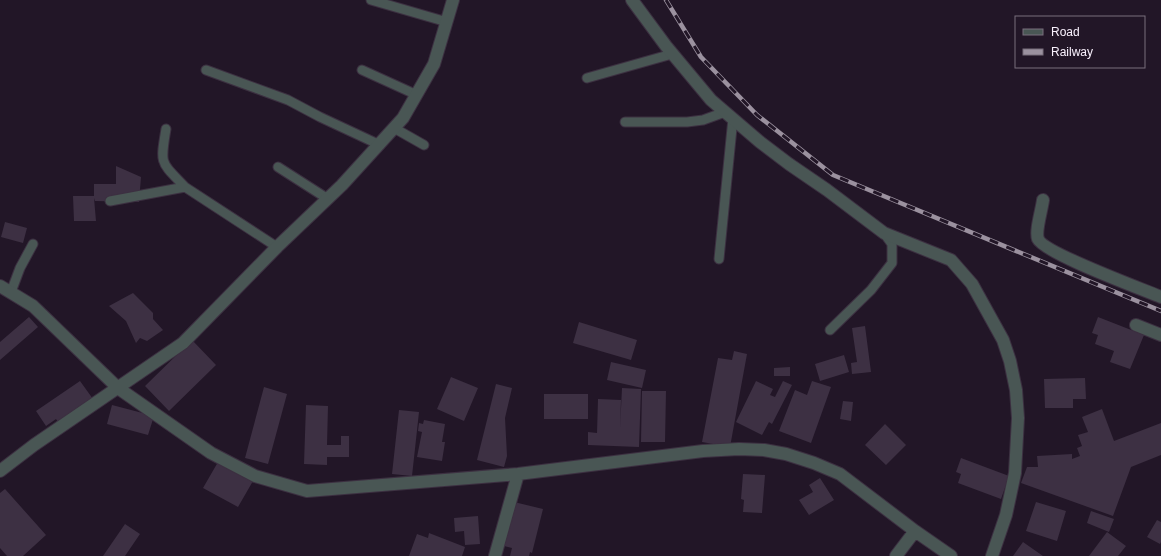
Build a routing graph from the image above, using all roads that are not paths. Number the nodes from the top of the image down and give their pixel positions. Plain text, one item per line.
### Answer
1 (371, 0) edge
2 (453, 0) edge
3 (632, 0) edge
4 (447, 22) junction
5 (672, 54) junction
6 (206, 70) dead end
7 (362, 70) dead end
8 (587, 78) dead end
9 (417, 95) junction
10 (729, 115) junction
11 (625, 122) dead end
12 (394, 128) junction
13 (166, 129) dead end
14 (380, 145) junction
15 (424, 146) dead end
16 (278, 167) dead end
17 (185, 187) junction
18 (328, 199) junction
19 (1043, 200) dead end
20 (110, 201) dead end
21 (884, 233) junction
22 (33, 244) dead end
23 (277, 247) junction
24 (720, 259) dead end
25 (5, 289) edge
26 (1161, 297) edge
27 (1136, 325) dead end
28 (830, 330) dead end
29 (1161, 335) edge
30 (118, 388) junction
31 (0, 471) edge
32 (518, 474) junction
33 (915, 531) junction
34 (495, 556) edge
35 (896, 556) edge
36 (951, 556) edge
37 (992, 556) edge

1 - 4 lane
2 - 4 street
3 - 5 street
4 - 9 street
5 - 8 lane
5 - 10 street
6 - 14 lane
7 - 9 lane
9 - 12 street
10 - 11 lane
10 - 21 street
10 - 24 lane
12 - 14 street
12 - 15 lane
13 - 17 lane
14 - 18 street
16 - 18 lane
17 - 20 lane
17 - 23 lane
18 - 23 street
19 - 26 street
21 - 28 lane
21 - 37 street
22 - 25 lane
23 - 30 street
25 - 30 street
27 - 29 street
30 - 31 street
30 - 32 street
32 - 33 street
32 - 34 street
33 - 35 street
33 - 36 street

